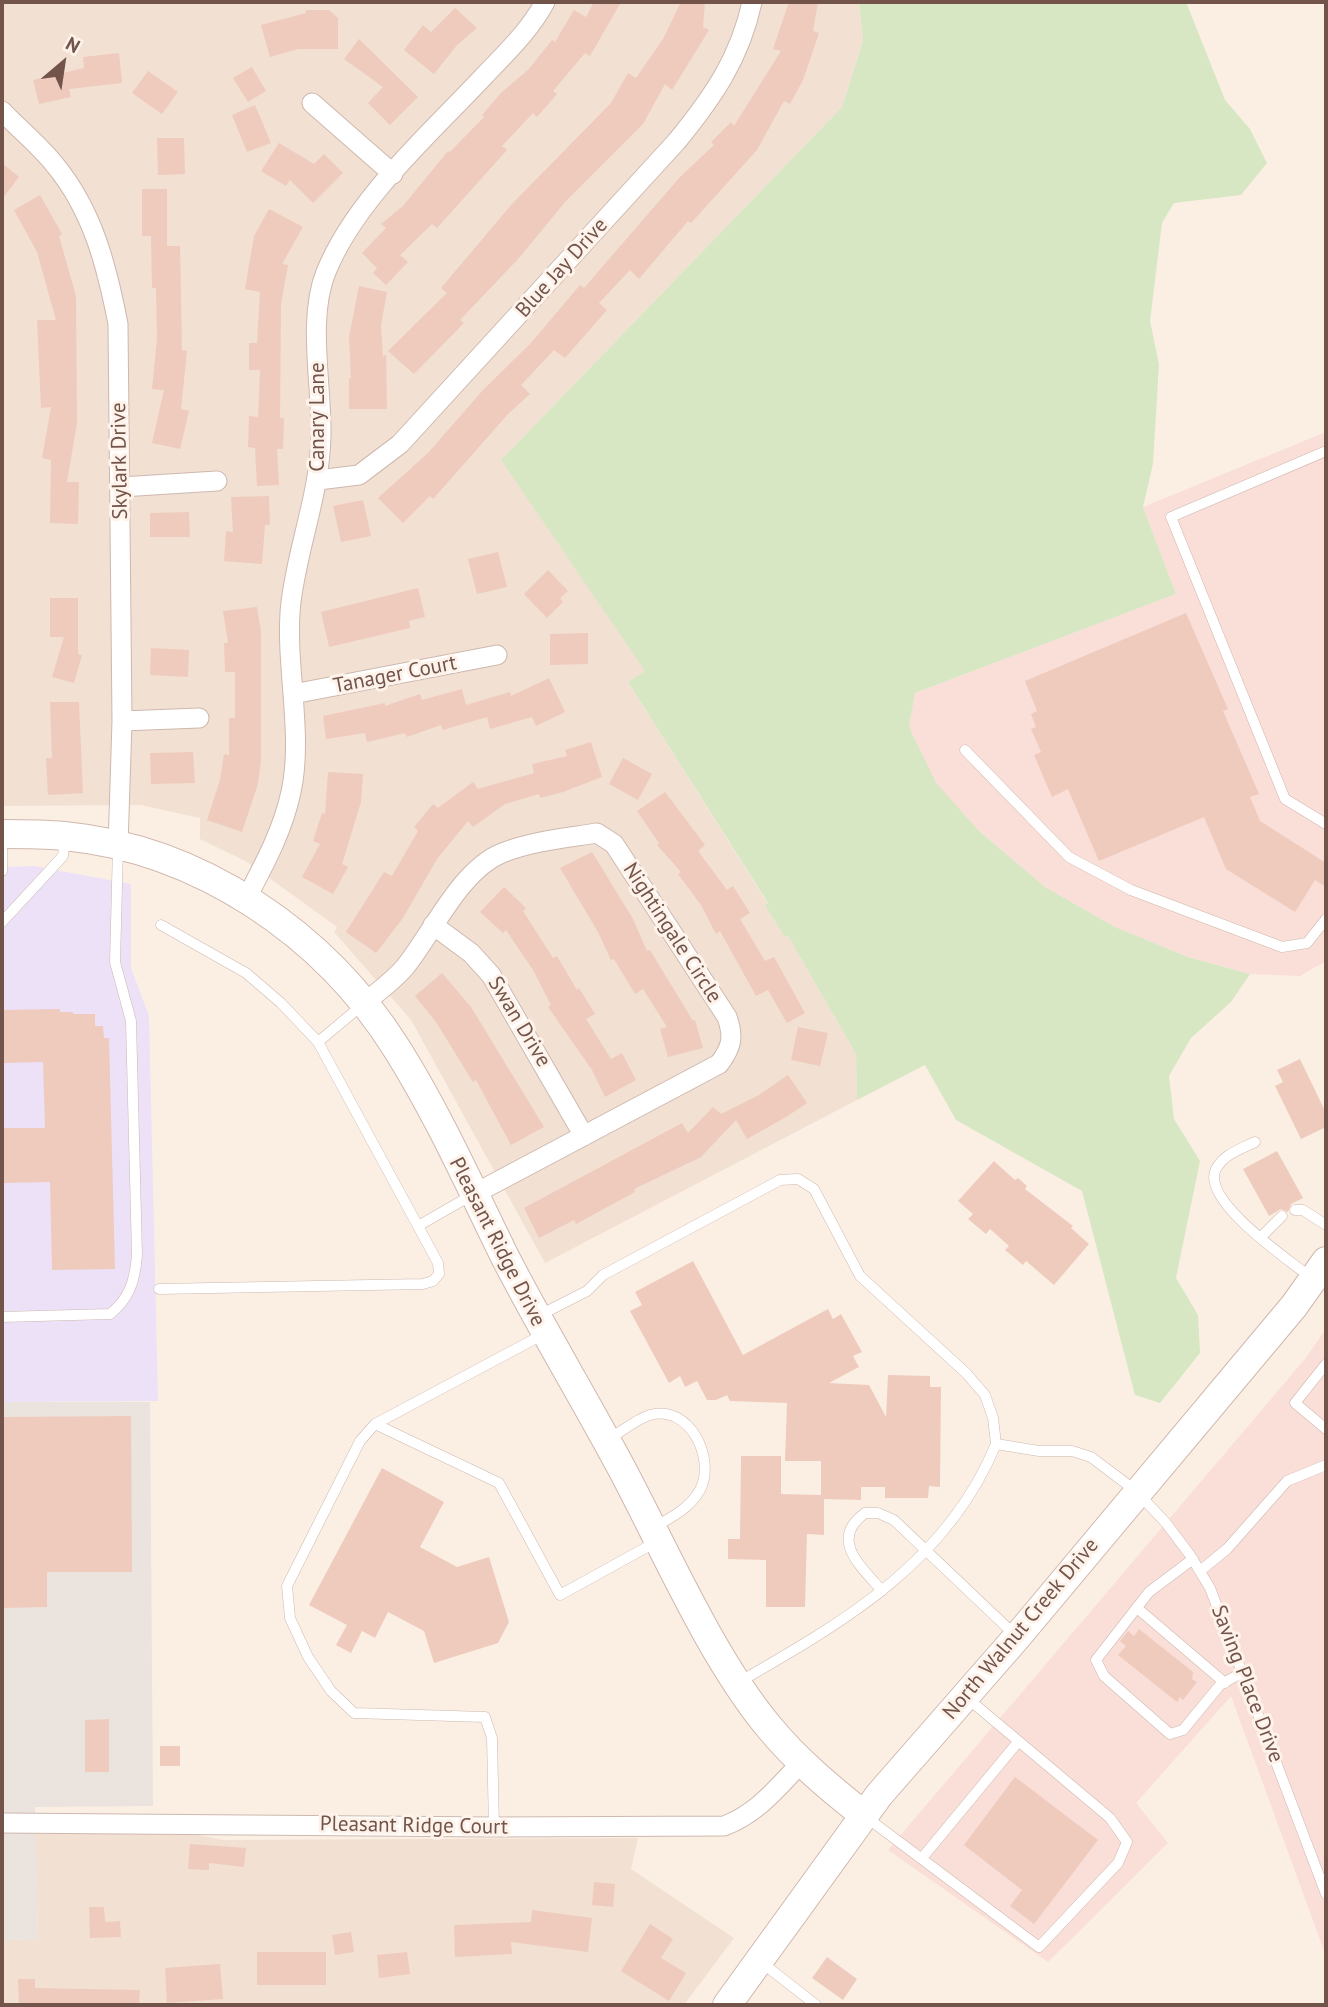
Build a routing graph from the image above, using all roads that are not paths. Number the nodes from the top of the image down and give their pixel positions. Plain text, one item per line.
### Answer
1 (545, 2) edge
2 (751, 2) edge
3 (312, 103) dead end
4 (2, 111) edge
5 (393, 174) junction
6 (1326, 450) edge
7 (318, 480) junction
8 (216, 481) dead end
9 (121, 487) junction
10 (497, 655) dead end
11 (293, 694) junction
12 (199, 718) dead end
13 (122, 720) junction
14 (965, 750) dead end
15 (1326, 824) edge
16 (2, 834) edge
17 (66, 836) junction
18 (118, 847) junction
19 (2, 871) edge
20 (246, 899) junction
21 (1326, 919) edge
22 (2, 922) edge
23 (161, 925) dead end
24 (433, 925) junction
25 (364, 1003) junction
26 (318, 1042) junction
27 (584, 1136) junction
28 (1255, 1142) dead end
29 (474, 1194) junction
30 (1295, 1210) dead end
31 (1282, 1216) dead end
32 (1326, 1225) edge
33 (418, 1226) junction
34 (1261, 1237) junction
35 (1320, 1270) edge
36 (159, 1289) dead end
37 (2, 1317) edge
38 (540, 1325) junction
39 (1326, 1364) edge
40 (375, 1424) junction
41 (1326, 1430) edge
42 (606, 1440) junction
43 (996, 1444) junction
44 (1326, 1465) edge
45 (1136, 1491) junction
46 (656, 1534) junction
47 (925, 1552) junction
48 (1193, 1559) junction
49 (1200, 1571) junction
50 (882, 1591) junction
51 (1137, 1608) junction
52 (1017, 1637) junction
53 (1243, 1672) junction
54 (737, 1683) junction
55 (1225, 1683) junction
56 (964, 1695) junction
57 (1018, 1742) junction
58 (802, 1763) junction
59 (865, 1816) junction
60 (2, 1823) edge
61 (494, 1827) junction
62 (922, 1858) junction
63 (1326, 1894) edge
64 (759, 1961) junction
65 (727, 2005) edge
66 (816, 2005) edge

1 - 5 street, Canary Lane
2 - 7 street, Blue Jay Drive
3 - 5 street
4 - 9 street, Skylark Drive
5 - 7 street, Canary Lane
6 - 15 lane
7 - 11 street, Canary Lane
8 - 9 street
9 - 13 street, Skylark Drive
10 - 11 street, Tanager Court
11 - 20 street, Canary Lane
12 - 13 street
13 - 18 street, Skylark Drive
14 - 21 lane
16 - 17 street, Pleasant Ridge Drive
16 - 19 lane
17 - 18 street, Pleasant Ridge Drive
17 - 22 lane
18 - 20 street, Pleasant Ridge Drive
18 - 37 lane
20 - 25 street, Pleasant Ridge Drive
23 - 26 lane
24 - 25 street, Nightingale Circle
24 - 27 street, Swan Drive
24 - 27 street, Nightingale Circle
25 - 26 lane
25 - 29 street, Pleasant Ridge Drive
26 - 33 lane
27 - 29 street, Nightingale Circle
28 - 34 lane
29 - 33 lane
29 - 38 street, Pleasant Ridge Drive
30 - 32 lane
31 - 34 lane
33 - 36 lane
34 - 35 lane
35 - 45 street, North Walnut Creek Drive
38 - 40 lane
38 - 42 street, Pleasant Ridge Drive
38 - 43 lane
39 - 41 lane
40 - 46 lane
40 - 61 lane
42 - 46 street, Pleasant Ridge Drive
42 - 46 lane
43 - 45 lane, Saving Place Drive
43 - 47 lane
44 - 49 lane
45 - 48 lane, Saving Place Drive
45 - 52 street, North Walnut Creek Drive
46 - 54 street, Pleasant Ridge Drive
47 - 50 lane
47 - 50 lane
47 - 52 lane
48 - 49 lane, Saving Place Drive
48 - 51 lane
49 - 53 lane, Saving Place Drive
50 - 54 lane
51 - 55 lane
51 - 55 lane
52 - 56 street, North Walnut Creek Drive
53 - 55 lane
53 - 63 lane, Saving Place Drive
54 - 58 street, Pleasant Ridge Drive
56 - 57 lane
56 - 59 street, North Walnut Creek Drive
57 - 62 lane
57 - 62 lane
58 - 59 street, Pleasant Ridge Drive
58 - 61 street, Pleasant Ridge Court
59 - 62 lane
59 - 64 street, North Walnut Creek Drive
60 - 61 street, Pleasant Ridge Court
64 - 65 street, North Walnut Creek Drive
64 - 66 lane

